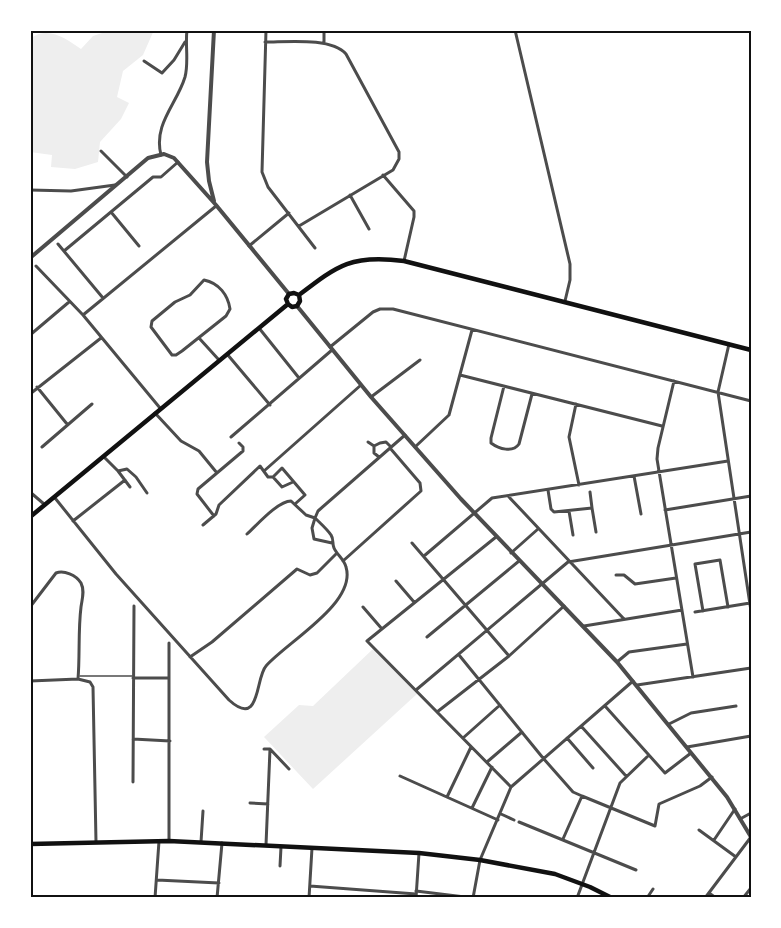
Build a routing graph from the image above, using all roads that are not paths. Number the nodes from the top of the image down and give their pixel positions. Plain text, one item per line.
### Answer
1 (187, 30) edge
2 (214, 30) edge
3 (266, 30) edge
4 (324, 30) edge
5 (515, 30) edge
6 (186, 40) junction
7 (266, 42) junction
8 (324, 43) junction
9 (144, 61) dead end
10 (101, 151) dead end
11 (161, 155) junction
12 (178, 162) junction
13 (383, 175) junction
14 (127, 177) junction
15 (209, 181) junction
16 (196, 184) junction
17 (117, 185) junction
18 (30, 190) edge
19 (350, 195) junction
20 (215, 204) junction
21 (111, 212) junction
22 (289, 213) junction
23 (299, 226) junction
24 (369, 229) dead end
25 (58, 244) dead end
26 (139, 246) dead end
27 (249, 246) junction
28 (315, 248) dead end
29 (64, 251) junction
30 (30, 258) edge
31 (404, 261) junction
32 (36, 266) dead end
33 (289, 294) junction
34 (299, 295) junction
35 (104, 298) junction
36 (69, 302) junction
37 (566, 302) junction
38 (288, 304) junction
39 (297, 306) junction
40 (83, 315) junction
41 (258, 327) junction
42 (472, 330) junction
43 (30, 335) edge
44 (101, 338) junction
45 (199, 338) junction
46 (729, 344) junction
47 (331, 348) junction
48 (751, 350) edge
49 (227, 354) junction
50 (219, 360) junction
51 (420, 360) dead end
52 (460, 375) junction
53 (299, 378) junction
54 (674, 381) junction
55 (361, 385) junction
56 (504, 386) junction
57 (38, 387) junction
58 (718, 392) junction
59 (532, 393) junction
60 (30, 394) edge
61 (371, 397) junction
62 (751, 401) edge
63 (92, 404) dead end
64 (576, 404) junction
65 (270, 405) junction
66 (160, 408) junction
67 (155, 413) junction
68 (67, 424) junction
69 (663, 427) junction
70 (405, 435) junction
71 (231, 437) dead end
72 (239, 442) dead end
73 (368, 442) dead end
74 (374, 446) junction
75 (42, 447) dead end
76 (391, 447) junction
77 (415, 447) junction
78 (103, 456) junction
79 (379, 457) junction
80 (728, 461) junction
81 (118, 471) junction
82 (264, 471) junction
83 (659, 472) junction
84 (217, 473) junction
85 (634, 476) junction
86 (273, 477) junction
87 (125, 480) junction
88 (293, 482) junction
89 (579, 485) junction
90 (130, 487) dead end
91 (548, 490) junction
92 (30, 492) edge
93 (590, 492) dead end
94 (147, 493) dead end
95 (53, 496) junction
96 (751, 496) edge
97 (509, 497) junction
98 (734, 499) junction
99 (44, 504) junction
100 (295, 504) junction
101 (592, 508) junction
102 (665, 510) junction
103 (569, 511) junction
104 (474, 513) junction
105 (641, 514) dead end
106 (214, 516) junction
107 (30, 517) edge
108 (315, 518) junction
109 (73, 521) junction
110 (203, 525) dead end
111 (538, 529) junction
112 (596, 532) dead end
113 (751, 532) edge
114 (247, 534) dead end
115 (739, 534) junction
116 (573, 535) dead end
117 (496, 537) junction
118 (333, 543) junction
119 (412, 543) dead end
120 (671, 545) junction
121 (337, 552) junction
122 (511, 552) junction
123 (424, 556) junction
124 (343, 561) junction
125 (519, 561) junction
126 (568, 562) junction
127 (616, 575) dead end
128 (676, 578) junction
129 (444, 579) junction
130 (396, 581) dead end
131 (542, 584) junction
132 (415, 603) junction
133 (750, 603) edge
134 (134, 606) dead end
135 (466, 606) junction
136 (564, 606) junction
137 (30, 607) edge
138 (363, 607) dead end
139 (728, 607) junction
140 (682, 610) junction
141 (703, 611) junction
142 (751, 611) edge
143 (695, 612) dead end
144 (624, 619) junction
145 (584, 626) junction
146 (382, 630) junction
147 (488, 631) junction
148 (427, 637) dead end
149 (169, 643) dead end
150 (687, 644) junction
151 (459, 655) junction
152 (509, 656) junction
153 (190, 657) junction
154 (616, 662) junction
155 (751, 668) edge
156 (78, 677) junction
157 (133, 677) junction
158 (693, 677) junction
159 (169, 678) junction
160 (479, 680) junction
161 (30, 681) edge
162 (635, 683) junction
163 (416, 690) junction
164 (500, 705) junction
165 (736, 705) dead end
166 (605, 706) junction
167 (437, 712) junction
168 (669, 724) junction
169 (581, 726) junction
170 (522, 732) junction
171 (751, 736) edge
172 (462, 738) junction
173 (567, 738) junction
174 (133, 739) junction
175 (170, 741) junction
176 (471, 746) junction
177 (687, 747) junction
178 (264, 749) dead end
179 (270, 749) junction
180 (691, 753) junction
181 (649, 755) junction
182 (543, 758) junction
183 (487, 762) junction
184 (492, 767) junction
185 (593, 768) dead end
186 (289, 769) dead end
187 (400, 776) dead end
188 (626, 777) junction
189 (712, 777) junction
190 (133, 782) dead end
191 (512, 787) junction
192 (582, 796) junction
193 (447, 797) junction
194 (250, 803) dead end
195 (268, 804) junction
196 (472, 808) junction
197 (610, 808) junction
198 (735, 809) junction
199 (202, 811) dead end
200 (751, 813) edge
201 (501, 814) junction
202 (740, 819) junction
203 (498, 820) junction
204 (514, 820) dead end
205 (519, 822) dead end
206 (699, 830) dead end
207 (751, 837) edge
208 (563, 839) junction
209 (714, 840) junction
210 (159, 841) junction
211 (169, 841) junction
212 (96, 842) junction
213 (201, 842) junction
214 (222, 843) junction
215 (30, 844) edge
216 (266, 844) junction
217 (281, 845) junction
218 (312, 848) junction
219 (593, 852) junction
220 (419, 853) junction
221 (736, 857) junction
222 (480, 860) junction
223 (280, 866) dead end
224 (636, 870) dead end
225 (157, 880) junction
226 (219, 883) junction
227 (583, 884) junction
228 (310, 886) junction
229 (751, 888) edge
230 (654, 889) dead end
231 (709, 893) junction
232 (416, 894) edge
233 (155, 898) edge
234 (217, 898) edge
235 (309, 898) edge
236 (474, 898) edge
237 (577, 898) edge
238 (612, 898) edge
239 (647, 898) edge
240 (705, 898) edge
241 (716, 898) edge
242 (743, 898) edge

1 - 6 street
2 - 15 street
3 - 7 street
4 - 8 street
5 - 37 street
6 - 9 street
6 - 11 street
7 - 8 street
7 - 22 street
8 - 13 street
10 - 14 street
11 - 12 street
11 - 14 street
12 - 16 street
12 - 21 street
13 - 19 street
13 - 31 street
14 - 17 street
15 - 16 street
15 - 20 street
16 - 20 street
17 - 18 street
17 - 30 street
19 - 23 street
19 - 24 street
20 - 27 street
20 - 35 street
21 - 26 street
21 - 29 street
22 - 23 street
22 - 27 street
23 - 28 street
25 - 29 street
27 - 33 street
29 - 35 street
31 - 34 main road
31 - 37 main road
32 - 36 street
33 - 34 main road
33 - 38 main road
34 - 39 main road
35 - 40 street
36 - 40 street
36 - 43 street
37 - 46 main road
38 - 39 main road
38 - 41 main road
39 - 47 street
40 - 44 street
41 - 49 main road
41 - 53 street
42 - 47 street
42 - 52 street
42 - 54 street
44 - 57 street
44 - 66 street
45 - 45 street
45 - 50 street
46 - 48 main road
46 - 58 street
47 - 53 street
47 - 55 street
49 - 50 main road
49 - 65 street
50 - 66 main road
51 - 61 street
52 - 56 street
52 - 77 street
53 - 65 street
54 - 58 street
54 - 69 street
55 - 61 street
55 - 82 street
56 - 59 street
56 - 59 street
57 - 60 street
57 - 68 street
58 - 62 street
58 - 80 street
59 - 64 street
61 - 70 street
63 - 68 street
64 - 69 street
64 - 89 street
65 - 71 street
66 - 67 main road
67 - 78 main road
67 - 84 street
68 - 75 street
69 - 83 street
70 - 76 street
70 - 77 street
72 - 84 street
73 - 74 street
74 - 76 street
74 - 79 street
76 - 79 street
76 - 124 street
77 - 104 street
78 - 81 street
78 - 95 main road
79 - 108 street
80 - 83 street
80 - 98 street
81 - 87 street
81 - 94 street
82 - 86 street
82 - 106 street
83 - 85 street
83 - 102 street
84 - 106 street
85 - 89 street
85 - 105 street
86 - 88 street
86 - 88 street
87 - 90 street
87 - 109 street
88 - 100 street
89 - 91 street
91 - 97 street
91 - 103 street
92 - 99 street
93 - 101 street
95 - 99 main road
95 - 109 street
96 - 98 street
97 - 104 street
97 - 111 street
98 - 102 street
98 - 115 street
99 - 107 main road
100 - 108 street
100 - 114 street
101 - 103 street
101 - 112 street
102 - 120 street
103 - 116 street
104 - 117 street
104 - 123 street
106 - 110 street
108 - 118 street
108 - 118 street
109 - 153 street
111 - 122 street
111 - 126 street
113 - 115 street
115 - 120 street
115 - 133 street
117 - 122 street
117 - 129 street
118 - 121 street
119 - 123 street
120 - 126 street
120 - 128 street
121 - 124 street
121 - 153 street
122 - 125 street
123 - 129 street
124 - 153 street
125 - 131 street
125 - 135 street
126 - 131 street
126 - 144 street
127 - 128 street
128 - 140 street
129 - 132 street
129 - 135 street
130 - 132 street
131 - 136 street
131 - 147 street
132 - 146 street
133 - 139 street
133 - 142 street
134 - 157 street
135 - 147 street
135 - 148 street
136 - 145 street
136 - 152 street
137 - 156 street
138 - 146 street
139 - 141 street
139 - 141 street
140 - 144 street
140 - 150 street
141 - 143 street
144 - 145 street
145 - 154 street
146 - 163 street
147 - 151 street
147 - 152 street
149 - 159 street
150 - 154 street
150 - 158 street
151 - 160 street
151 - 163 street
152 - 160 street
154 - 162 street
155 - 158 street
156 - 157 lane
156 - 161 street
156 - 212 street
157 - 159 street
157 - 174 street
158 - 162 street
159 - 175 street
160 - 164 street
160 - 167 street
162 - 166 street
162 - 168 street
163 - 167 street
164 - 170 street
164 - 172 street
165 - 168 street
166 - 169 street
166 - 181 street
167 - 172 street
168 - 177 street
169 - 173 street
169 - 188 street
170 - 182 street
170 - 183 street
171 - 177 street
172 - 176 street
173 - 182 street
173 - 185 street
174 - 175 street
174 - 190 street
175 - 211 street
176 - 183 street
176 - 193 street
177 - 180 street
178 - 179 street
179 - 186 street
179 - 195 street
180 - 181 street
180 - 189 street
181 - 188 street
182 - 191 street
182 - 192 street
183 - 184 street
184 - 191 street
184 - 196 street
187 - 193 street
188 - 197 street
189 - 197 street
189 - 198 street
191 - 201 street
192 - 197 street
192 - 208 street
193 - 196 street
194 - 195 street
195 - 216 street
196 - 203 street
197 - 219 street
198 - 202 street
198 - 209 street
199 - 213 street
200 - 202 street
201 - 203 street
201 - 204 street
202 - 207 street
203 - 222 street
205 - 208 street
206 - 209 street
207 - 221 street
208 - 219 street
209 - 221 street
210 - 211 main road
210 - 212 main road
210 - 225 street
211 - 213 main road
212 - 215 main road
213 - 214 main road
214 - 216 main road
214 - 226 street
216 - 217 main road
217 - 218 main road
217 - 223 street
218 - 220 main road
218 - 228 street
219 - 224 street
219 - 227 street
220 - 222 main road
220 - 232 street
221 - 231 street
222 - 227 main road
222 - 236 street
225 - 226 street
225 - 233 street
226 - 234 street
227 - 237 street
227 - 238 main road
228 - 232 street
228 - 235 street
229 - 242 street
230 - 239 street
231 - 240 street
231 - 241 street
232 - 236 street

